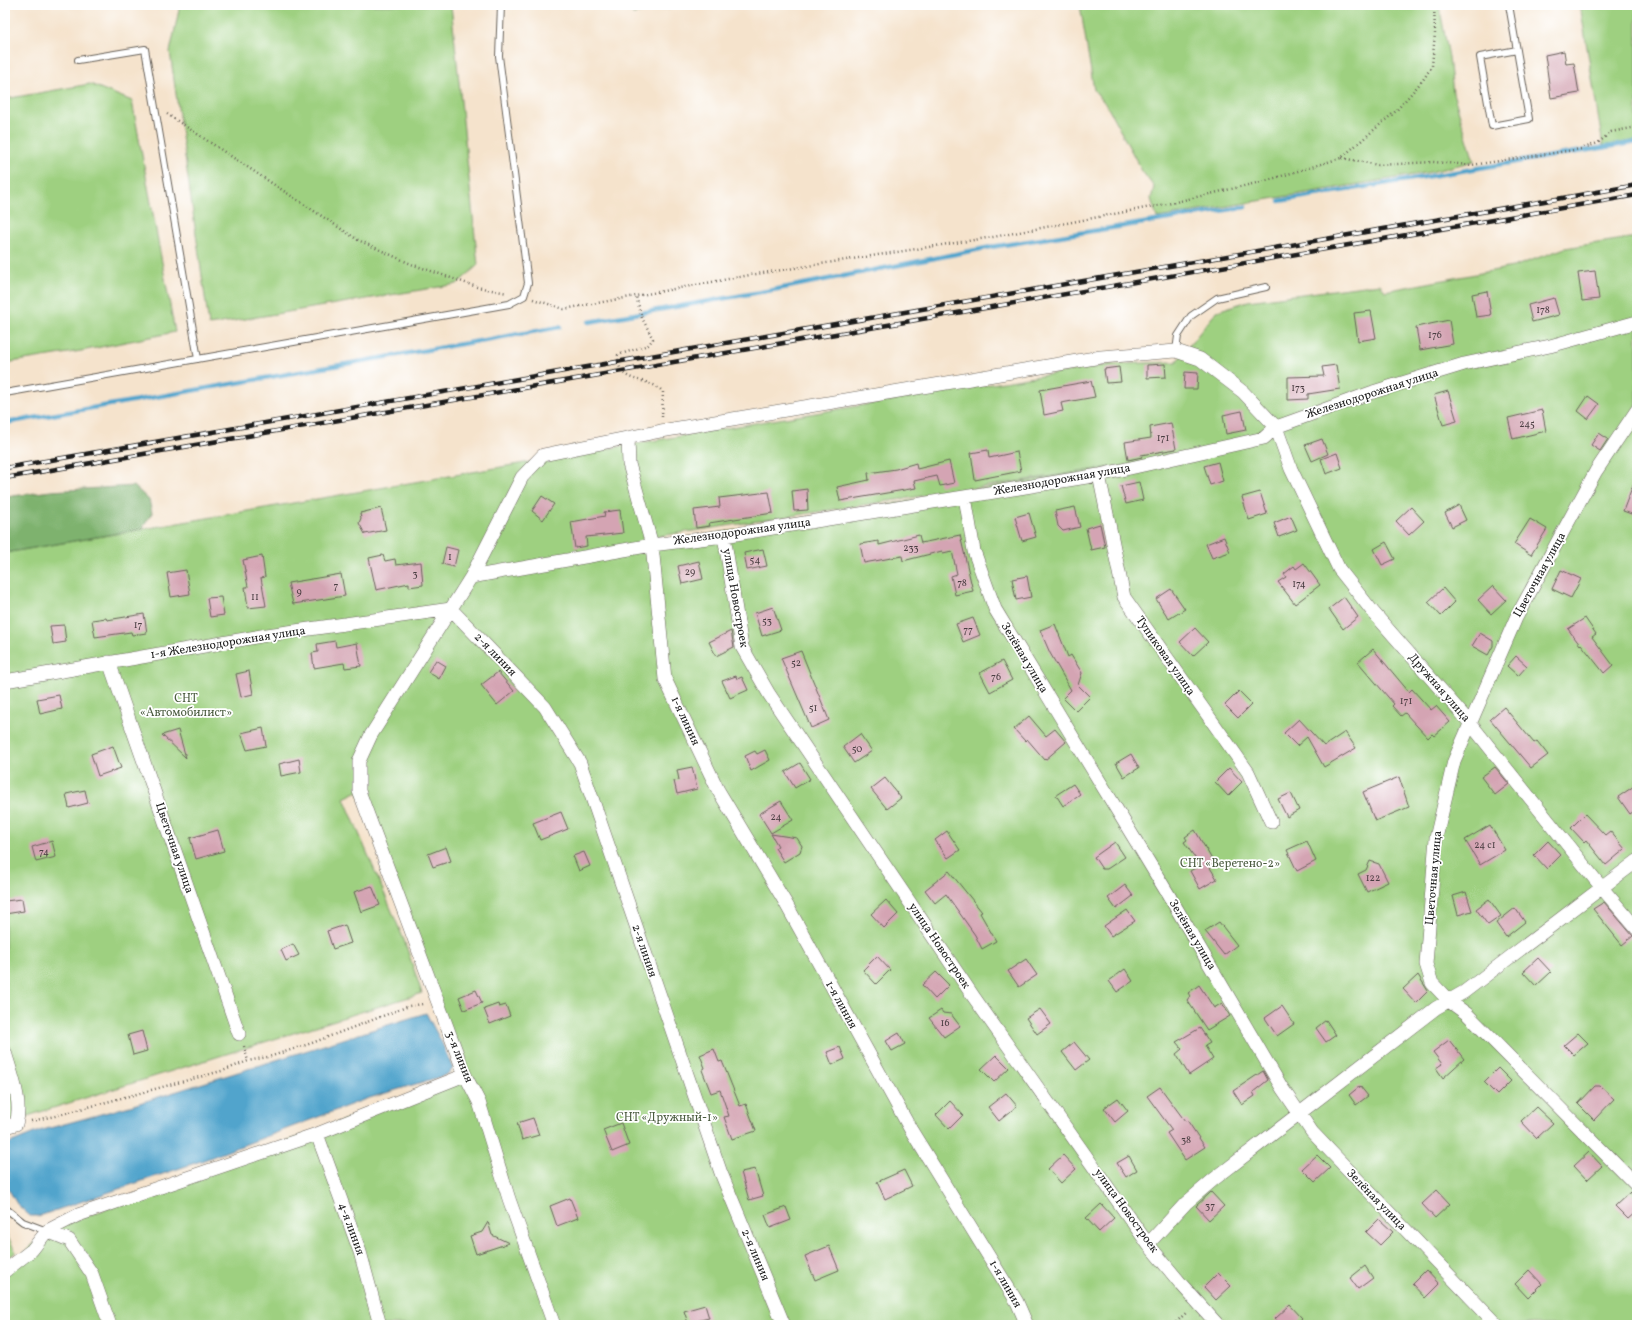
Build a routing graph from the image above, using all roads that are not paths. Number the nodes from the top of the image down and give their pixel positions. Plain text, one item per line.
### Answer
1 (501, 5) edge
2 (1509, 5) edge
3 (1517, 50) junction
4 (78, 60) dead end
5 (1266, 287) dead end
6 (1637, 322) edge
7 (1176, 351) junction
8 (198, 359) junction
9 (5, 393) edge
10 (1637, 410) edge
11 (1276, 426) junction
12 (628, 439) junction
13 (1099, 475) junction
14 (965, 497) junction
15 (724, 536) junction
16 (652, 545) junction
17 (471, 577) junction
18 (451, 609) junction
19 (109, 662) junction
20 (5, 681) edge
21 (1470, 723) junction
22 (1271, 822) dead end
23 (1637, 861) edge
24 (1602, 888) junction
25 (1637, 928) edge
26 (1449, 1001) junction
27 (239, 1034) dead end
28 (5, 1052) edge
29 (465, 1075) junction
30 (1300, 1113) junction
31 (11, 1125) edge
32 (317, 1134) junction
33 (1637, 1186) edge
34 (5, 1208) edge
35 (47, 1231) junction
36 (1148, 1244) junction
37 (5, 1271) edge
38 (110, 1325) edge
39 (380, 1325) edge
40 (554, 1325) edge
41 (784, 1325) edge
42 (1027, 1325) edge
43 (1218, 1325) edge
44 (1496, 1325) edge

1 - 8 lane
2 - 3 lane
3 - 3 lane
4 - 8 lane
5 - 7 lane
6 - 11 street, Железнодорожная улица
7 - 11 street
7 - 12 street
8 - 9 lane
10 - 21 street, Цветочная улица
11 - 13 street, Железнодорожная улица
11 - 21 street, Дружная улица
12 - 16 street, 1-я линия
12 - 17 street
13 - 14 street, Железнодорожная улица
13 - 22 street, Тупиковая улица
14 - 15 street, Железнодорожная улица
14 - 30 street, Зелёная улица
15 - 16 street, Железнодорожная улица
15 - 36 street, улица Новостроек
16 - 17 street, Железнодорожная улица
16 - 42 street, 1-я линия
17 - 18 street
18 - 19 street, 1-я Железнодорожная улица
18 - 29 street, 3-я линия
18 - 41 street, 2-я линия
19 - 20 street, 1-я Железнодорожная улица
19 - 27 street, Цветочная улица
21 - 24 street, Дружная улица
21 - 26 street, Цветочная улица
23 - 24 street
24 - 25 street, Дружная улица
24 - 26 street
26 - 30 street
26 - 33 street, Цветочная улица
28 - 31 street
29 - 32 street
29 - 40 street, 3-я линия
30 - 36 street
30 - 44 street, Зелёная улица
32 - 35 street
32 - 39 street, 4-я линия
34 - 35 lane
35 - 37 street
35 - 38 street
36 - 43 street, улица Новостроек

